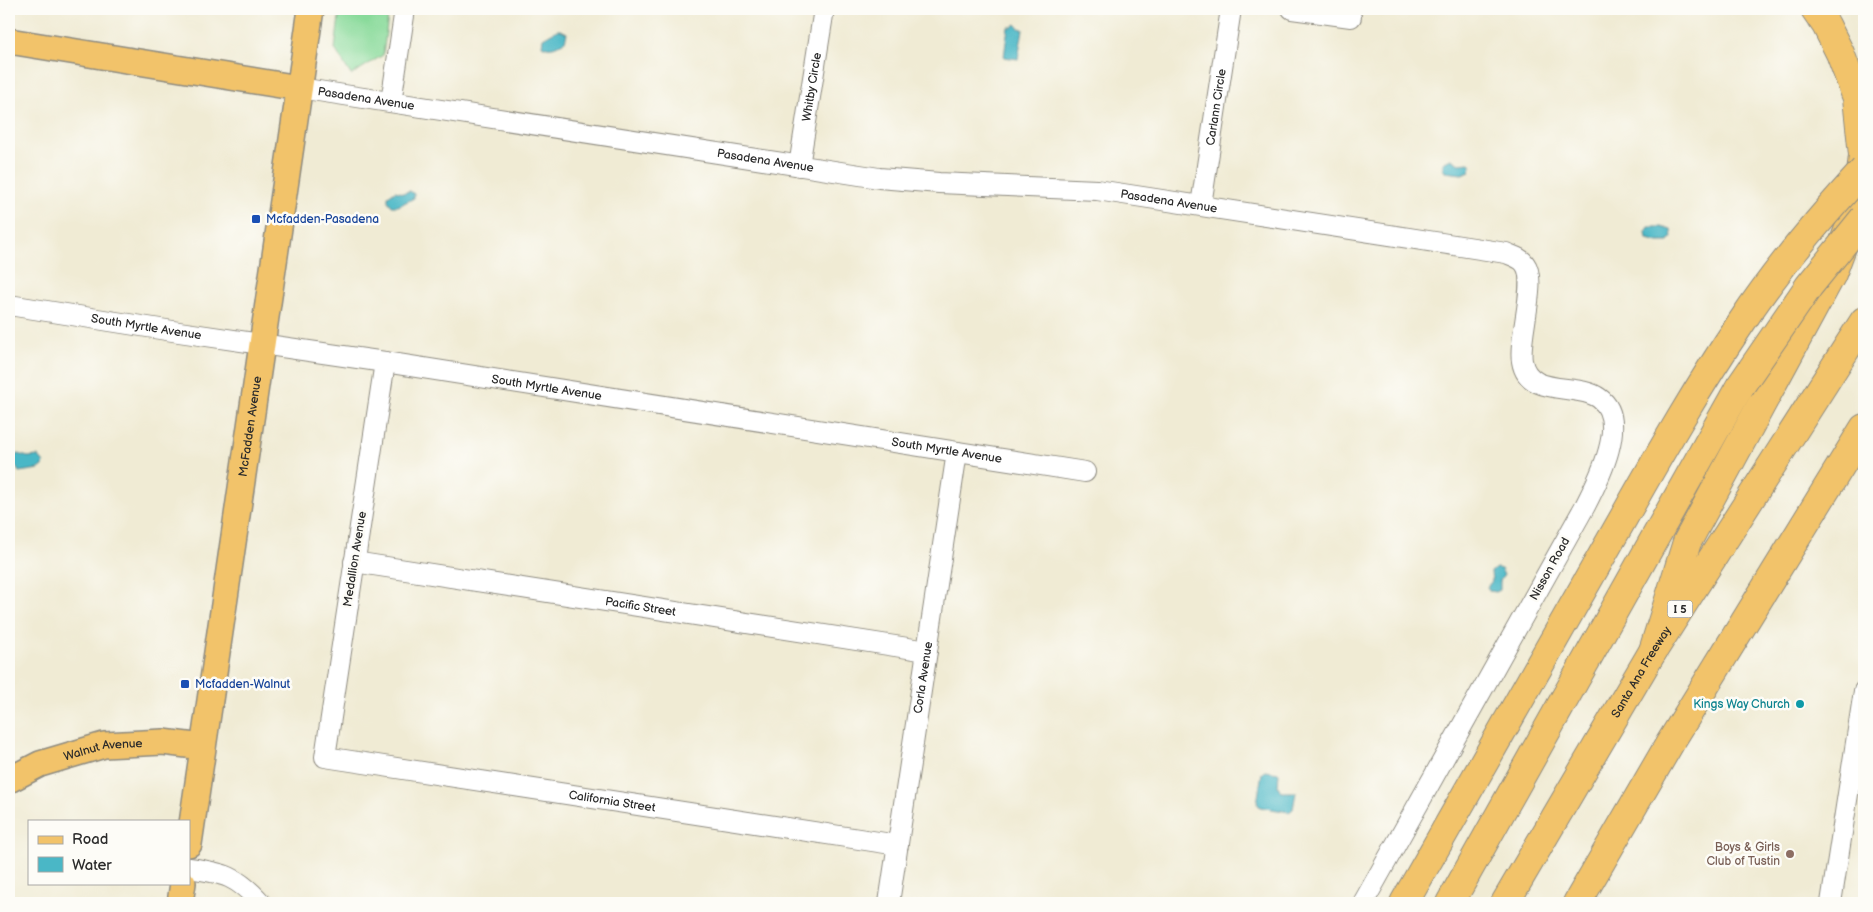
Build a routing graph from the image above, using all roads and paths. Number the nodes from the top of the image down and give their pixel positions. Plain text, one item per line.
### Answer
1 (311, 9) edge
2 (405, 9) edge
3 (824, 9) edge
4 (1231, 9) edge
5 (1292, 9) edge
6 (1815, 9) edge
7 (1351, 17) dead end
8 (9, 41) edge
9 (299, 88) junction
10 (391, 102) junction
11 (799, 166) junction
12 (1864, 170) edge
13 (1201, 205) junction
14 (1864, 218) edge
15 (1524, 262) joint
16 (9, 305) edge
17 (1864, 321) edge
18 (262, 344) junction
19 (385, 362) junction
20 (1864, 428) edge
21 (956, 452) junction
22 (1864, 462) edge
23 (1085, 472) dead end
24 (1818, 501) junction
25 (354, 562) junction
26 (927, 651) junction
27 (1653, 651) junction
28 (1864, 691) edge
29 (203, 747) junction
30 (325, 757) joint
31 (9, 780) edge
32 (190, 837) edge
33 (898, 846) junction
34 (190, 868) edge
35 (183, 884) edge
36 (180, 903) edge
37 (261, 903) edge
38 (889, 903) edge
39 (1362, 903) edge
40 (1404, 903) edge
41 (1450, 903) edge
42 (1505, 903) edge
43 (1577, 903) edge
44 (1832, 903) edge

1 - 9 main road, McFadden Avenue
2 - 10 street
3 - 11 street, Whitby Circle
4 - 13 street, Carlann Circle
5 - 7 street
6 - 27 highway
8 - 9 main road, Pasadena Avenue
9 - 10 street, Pasadena Avenue
9 - 18 main road, McFadden Avenue
10 - 11 street, Pasadena Avenue
11 - 13 street, Pasadena Avenue
12 - 40 highway, bridge
13 - 15 street, Pasadena Avenue
14 - 41 highway, bridge
15 - 39 street, Nisson Road
16 - 18 street, South Myrtle Avenue
17 - 27 highway, Santa Ana Freeway / I 5
18 - 19 street, South Myrtle Avenue
18 - 29 main road, McFadden Avenue
19 - 21 street, South Myrtle Avenue
19 - 25 street, Medallion Avenue
20 - 24 highway
21 - 23 street, South Myrtle Avenue
21 - 26 street, Corla Avenue
22 - 24 highway
24 - 43 highway
25 - 26 street, Pacific Street
25 - 30 street, Medallion Avenue
26 - 33 street, Corla Avenue
27 - 42 highway, Santa Ana Freeway / I 5
28 - 44 street
29 - 31 main road, Walnut Avenue
29 - 32 main road, McFadden Avenue
30 - 33 street, California Street
33 - 38 street, Corla Avenue
34 - 37 street
35 - 36 main road

